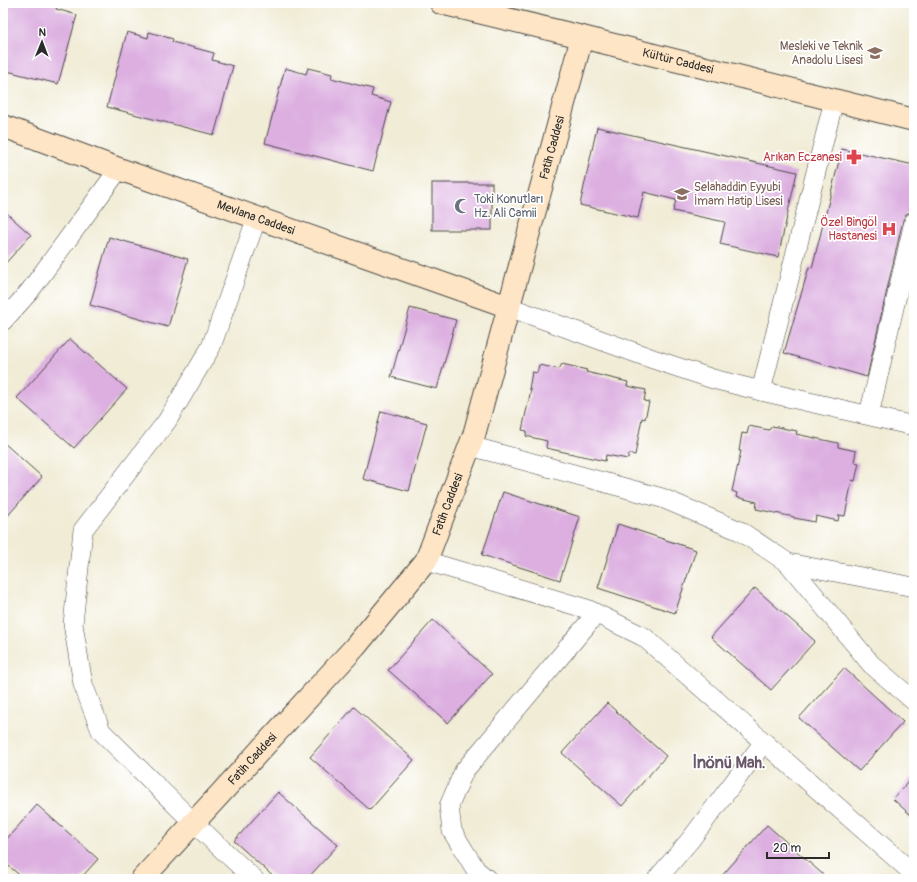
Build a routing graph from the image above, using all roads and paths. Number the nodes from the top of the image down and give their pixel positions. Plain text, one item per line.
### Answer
1 (441, 3) edge
2 (582, 37) junction
3 (834, 100) junction
4 (914, 120) edge
5 (3, 126) edge
6 (119, 168) junction
7 (257, 217) junction
8 (914, 222) edge
9 (509, 307) junction
10 (3, 322) edge
11 (761, 391) junction
12 (869, 415) junction
13 (914, 426) edge
14 (470, 446) junction
15 (426, 561) junction
16 (788, 564) junction
17 (914, 587) edge
18 (596, 614) junction
19 (914, 701) edge
20 (764, 742) junction
21 (193, 822) junction
22 (914, 874) edge
23 (142, 879) edge
24 (254, 879) edge
25 (487, 879) edge
26 (657, 879) edge

1 - 2 street, Kültür Caddesi
2 - 3 street, Kültür Caddesi
2 - 9 street, Fatih Caddesi
3 - 4 street, Kültür Caddesi
3 - 11 street
5 - 6 street, Mevlana Caddesi
6 - 7 street, Mevlana Caddesi
6 - 10 street
7 - 9 street, Mevlana Caddesi
7 - 21 street
8 - 12 street
9 - 11 street
9 - 14 street, Fatih Caddesi
11 - 12 street
12 - 13 street
14 - 15 street, Fatih Caddesi
14 - 16 street
15 - 18 street
15 - 21 street, Fatih Caddesi
16 - 17 street
16 - 19 street
18 - 20 street
18 - 25 street
20 - 22 street
20 - 26 street
21 - 23 street, Fatih Caddesi
21 - 24 street

